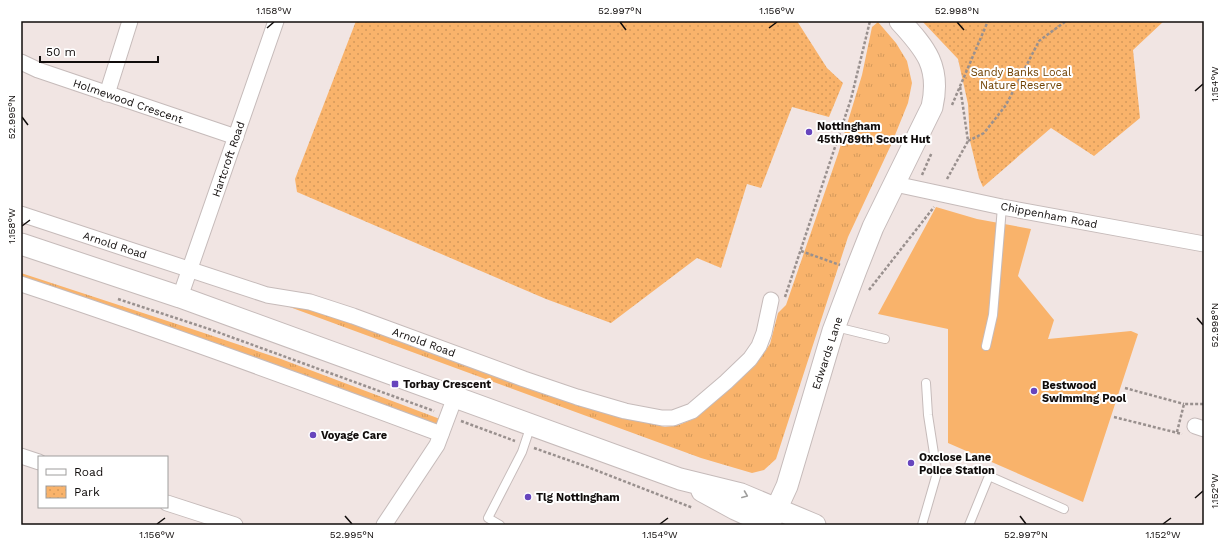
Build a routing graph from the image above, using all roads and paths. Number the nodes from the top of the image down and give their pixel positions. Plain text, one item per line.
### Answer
1 (130, 21) edge
2 (276, 21) edge
3 (870, 21) edge
4 (900, 21) edge
5 (1066, 21) edge
6 (21, 62) edge
7 (960, 86) dead end
8 (107, 94) junction
9 (236, 137) junction
10 (968, 141) junction
11 (895, 184) junction
12 (939, 193) junction
13 (1002, 207) junction
14 (21, 214) edge
15 (21, 244) edge
16 (1204, 244) edge
17 (801, 251) junction
18 (189, 269) junction
19 (856, 270) junction
20 (21, 284) edge
21 (868, 292) dead end
22 (111, 297) dead end
23 (180, 297) junction
24 (771, 300) dead end
25 (769, 315) junction
26 (835, 326) junction
27 (885, 339) dead end
28 (986, 346) dead end
29 (926, 383) dead end
30 (1124, 388) dead end
31 (456, 397) junction
32 (1184, 404) dead end
33 (448, 417) junction
34 (1114, 417) dead end
35 (531, 425) junction
36 (1200, 428) edge
37 (441, 434) junction
38 (524, 445) junction
39 (21, 456) edge
40 (38, 462) edge
41 (168, 503) edge
42 (696, 509) dead end
43 (1064, 509) dead end
44 (771, 521) edge
45 (386, 524) edge
46 (235, 525) edge
47 (500, 525) edge
48 (815, 525) edge
49 (922, 525) edge
50 (968, 525) edge

1 - 8 street
2 - 9 street, Hartcroft Road
3 - 17 path
4 - 11 main road, Edwards Lane
5 - 10 path
6 - 8 street, Holmewood Crescent
7 - 10 path
8 - 9 street, Holmewood Crescent
9 - 18 street, Hartcroft Road
10 - 12 path
11 - 12 street, Chippenham Road
11 - 19 main road, Edwards Lane
12 - 13 street, Chippenham Road
12 - 21 path
13 - 16 street, Chippenham Road
13 - 28 lane
14 - 18 street, Arnold Road
15 - 23 main road
17 - 19 path
17 - 25 path
18 - 23 street, Hartcroft Road
18 - 25 street, Arnold Road
19 - 26 main road, Edwards Lane
20 - 37 street
22 - 33 path
23 - 31 main road
24 - 25 street, Arnold Road
26 - 27 lane
26 - 44 main road, Edwards Lane
29 - 49 lane
30 - 32 path
31 - 33 street
31 - 35 main road
33 - 37 street
33 - 38 path
34 - 36 path
35 - 38 lane
35 - 44 main road
37 - 45 street
38 - 42 path
38 - 47 lane
39 - 40 street
41 - 46 street
43 - 50 lane
44 - 48 main road

